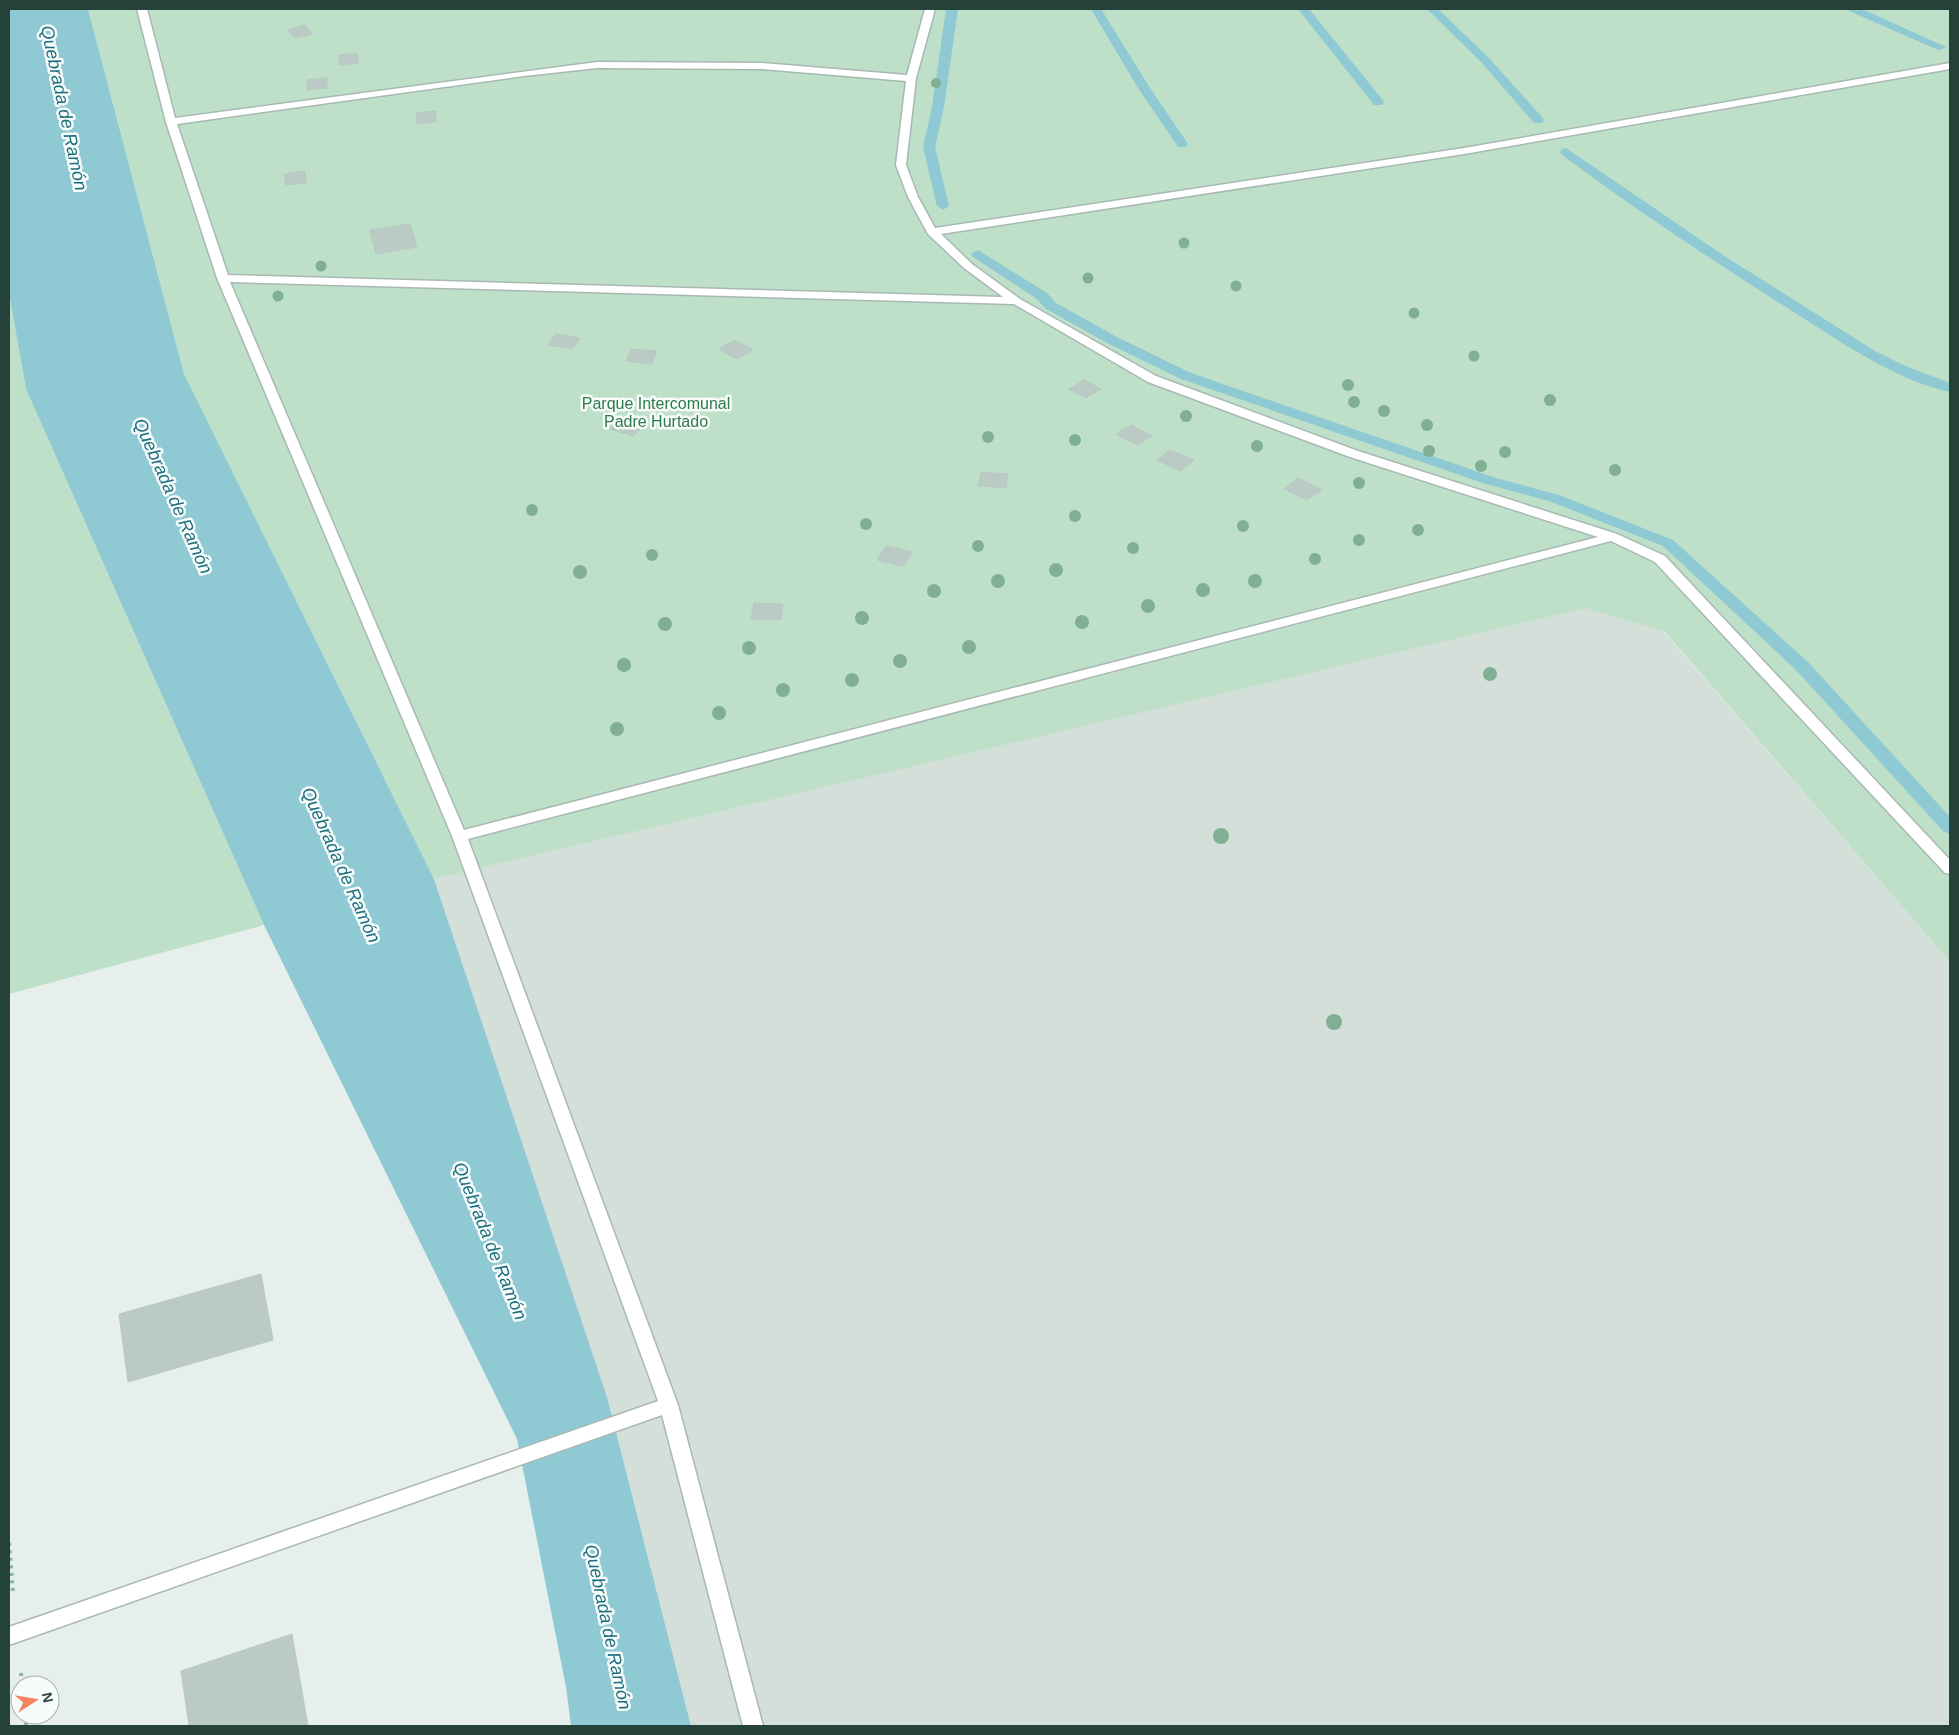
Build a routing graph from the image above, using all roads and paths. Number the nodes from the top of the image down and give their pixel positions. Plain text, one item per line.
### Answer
1 (142, 9) edge
2 (930, 9) edge
3 (1950, 66) edge
4 (911, 78) junction
5 (171, 122) junction
6 (932, 232) junction
7 (223, 278) junction
8 (1016, 301) junction
9 (1612, 537) junction
10 (459, 836) junction
11 (1950, 869) edge
12 (669, 1405) junction
13 (9, 1636) edge
14 (753, 1726) edge

1 - 5 lane
2 - 4 lane
3 - 6 lane
4 - 5 lane
4 - 6 lane
5 - 7 lane
6 - 8 lane
7 - 8 lane
7 - 10 lane
8 - 9 lane
9 - 10 lane
9 - 11 lane
10 - 12 lane
12 - 13 lane
12 - 14 lane

